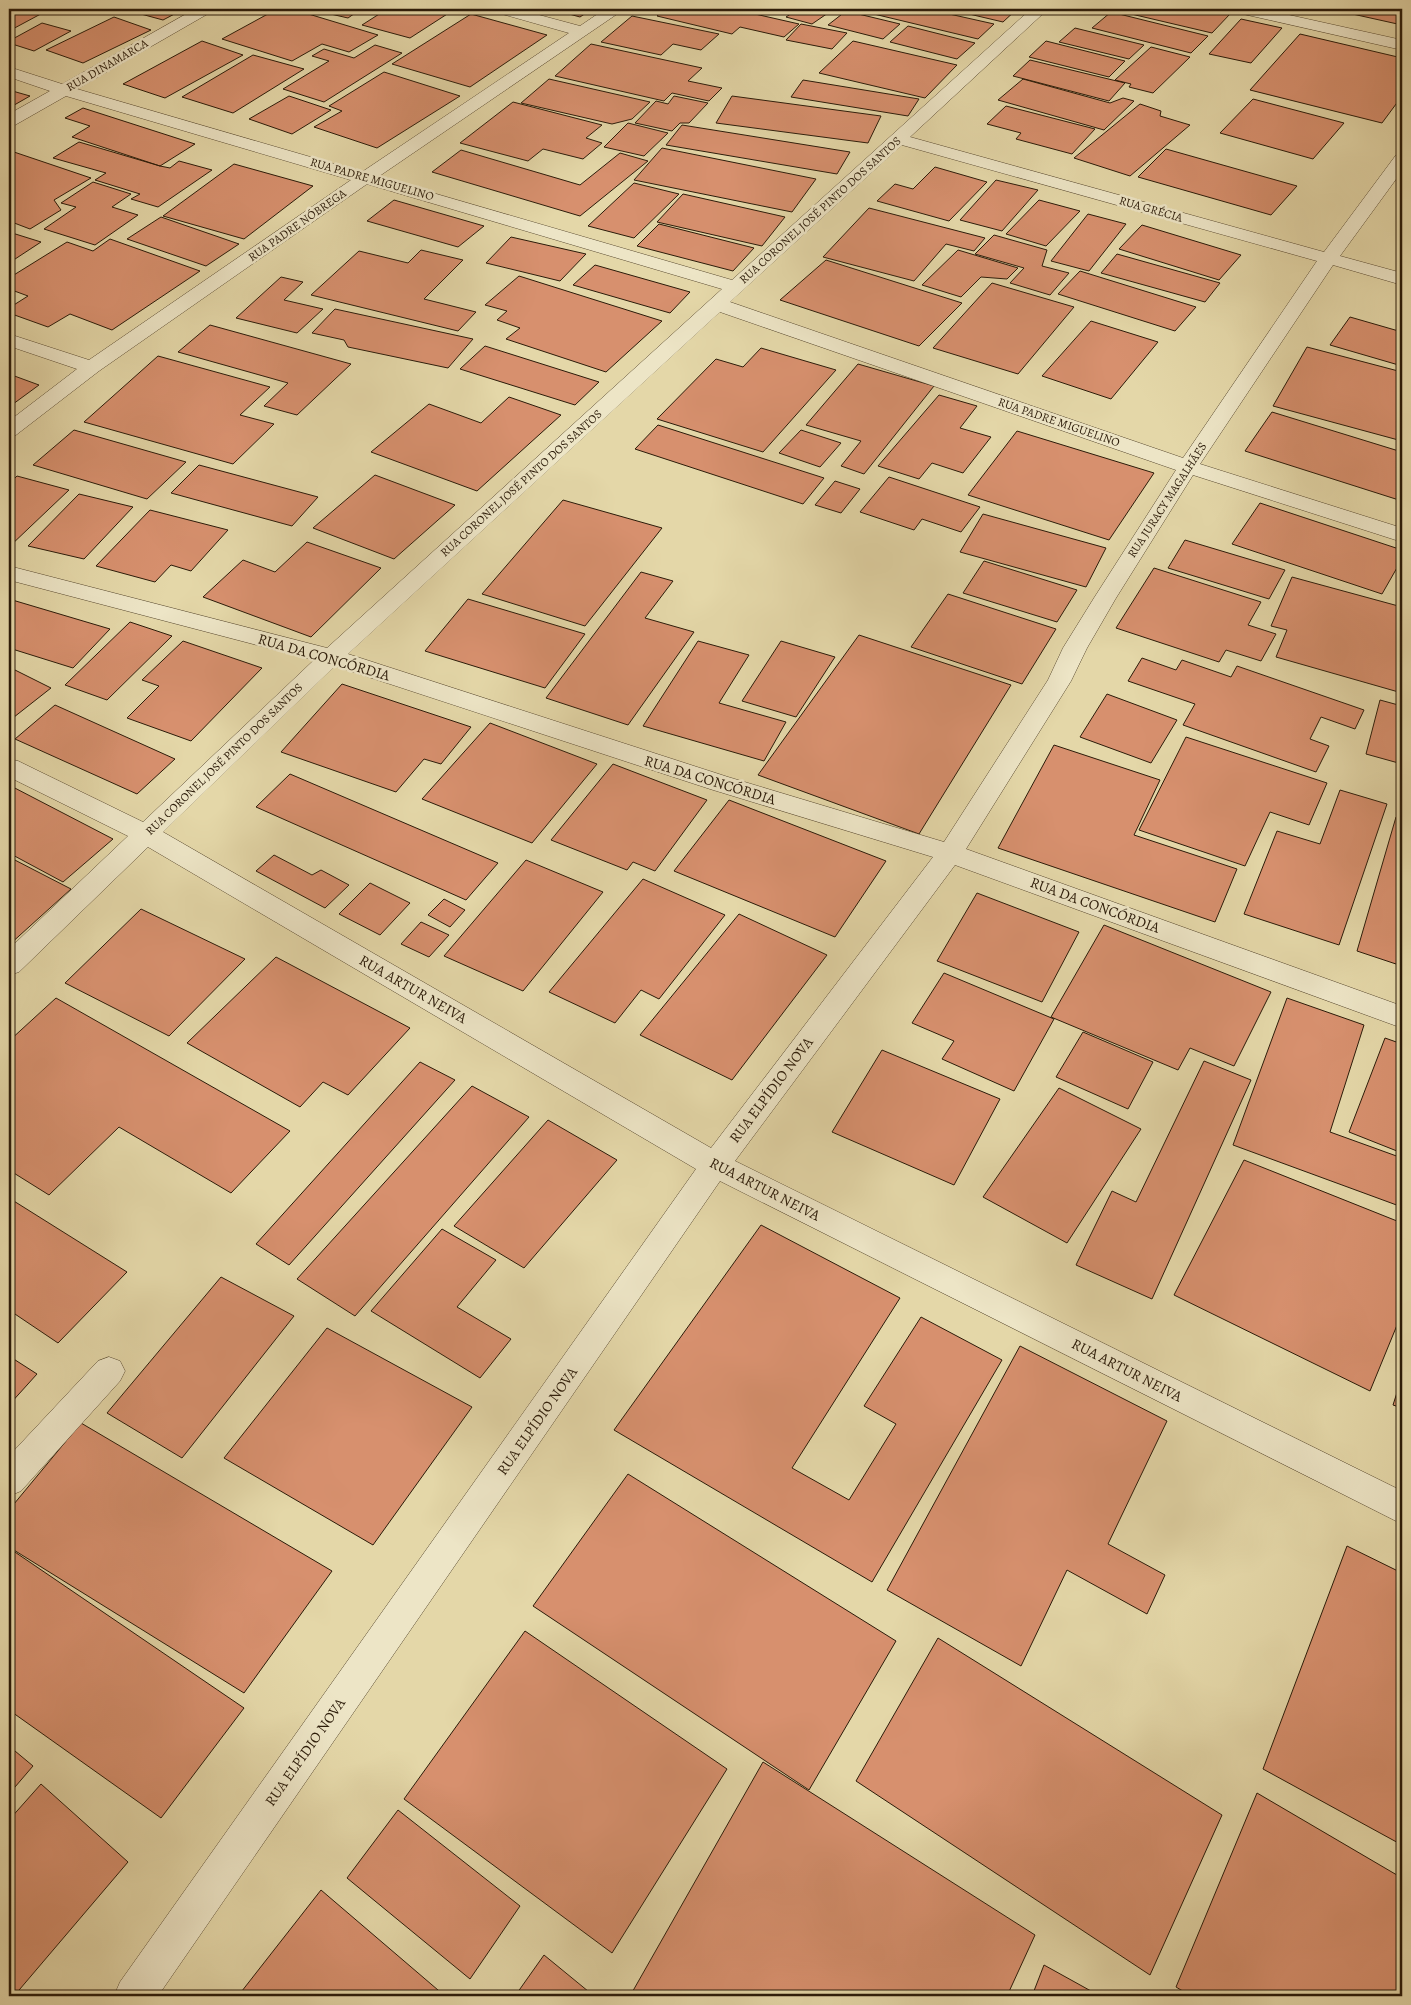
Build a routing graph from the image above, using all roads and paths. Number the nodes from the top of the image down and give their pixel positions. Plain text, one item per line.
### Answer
1 (206, 9) edge
2 (500, 9) edge
3 (615, 9) edge
4 (1040, 9) edge
5 (1243, 9) edge
6 (581, 31) junction
7 (1402, 46) edge
8 (9, 72) edge
9 (64, 90) junction
10 (9, 121) edge
11 (900, 139) junction
12 (1402, 159) edge
13 (366, 177) junction
14 (1328, 258) junction
15 (1402, 279) edge
16 (735, 287) junction
17 (717, 304) junction
18 (9, 340) edge
19 (92, 367) junction
20 (9, 431) edge
21 (1188, 466) junction
22 (1402, 535) edge
23 (9, 572) edge
24 (331, 657) junction
25 (9, 767) edge
26 (146, 834) junction
27 (950, 853) junction
28 (9, 965) edge
29 (1402, 1017) edge
30 (715, 1165) junction
31 (109, 1371) dead end
32 (9, 1480) edge
33 (1402, 1508) edge
34 (134, 1996) edge

1 - 9 street, RUA DINAMARCA
2 - 6 street
3 - 6 street, RUA PADRE NÓBREGA
4 - 11 street, RUA CORONEL JOSÉ PINTO DOS SANTOS
5 - 7 street
6 - 13 street, RUA PADRE NÓBREGA
8 - 9 street, RUA PADRE MIGUELINO
9 - 10 street, RUA DINAMARCA
9 - 13 street, RUA PADRE MIGUELINO
11 - 14 street, RUA GRÉCIA
11 - 16 street, RUA CORONEL JOSÉ PINTO DOS SANTOS
12 - 14 street, RUA JURACY MAGALHÃES
13 - 16 street, RUA PADRE MIGUELINO
13 - 19 street, RUA PADRE NÓBREGA
14 - 15 street, RUA GRÉCIA
14 - 21 street, RUA JURACY MAGALHÃES
16 - 17 street, RUA CORONEL JOSÉ PINTO DOS SANTOS
17 - 21 street, RUA PADRE MIGUELINO
17 - 24 street, RUA CORONEL JOSÉ PINTO DOS SANTOS
18 - 19 street
19 - 20 street, RUA PADRE NÓBREGA
21 - 22 street, RUA PADRE MIGUELINO
21 - 27 street, RUA JURACY MAGALHÃES
23 - 24 street, RUA DA CONCÓRDIA
24 - 26 street, RUA CORONEL JOSÉ PINTO DOS SANTOS
24 - 27 street, RUA DA CONCÓRDIA
25 - 26 street, RUA ARTUR NEIVA
26 - 28 street, RUA CORONEL JOSÉ PINTO DOS SANTOS
26 - 30 street, RUA ARTUR NEIVA
27 - 29 street, RUA DA CONCÓRDIA
27 - 30 street, RUA ELPÍDIO NOVA
30 - 33 street, RUA ARTUR NEIVA
30 - 34 street, RUA ELPÍDIO NOVA
31 - 32 street

